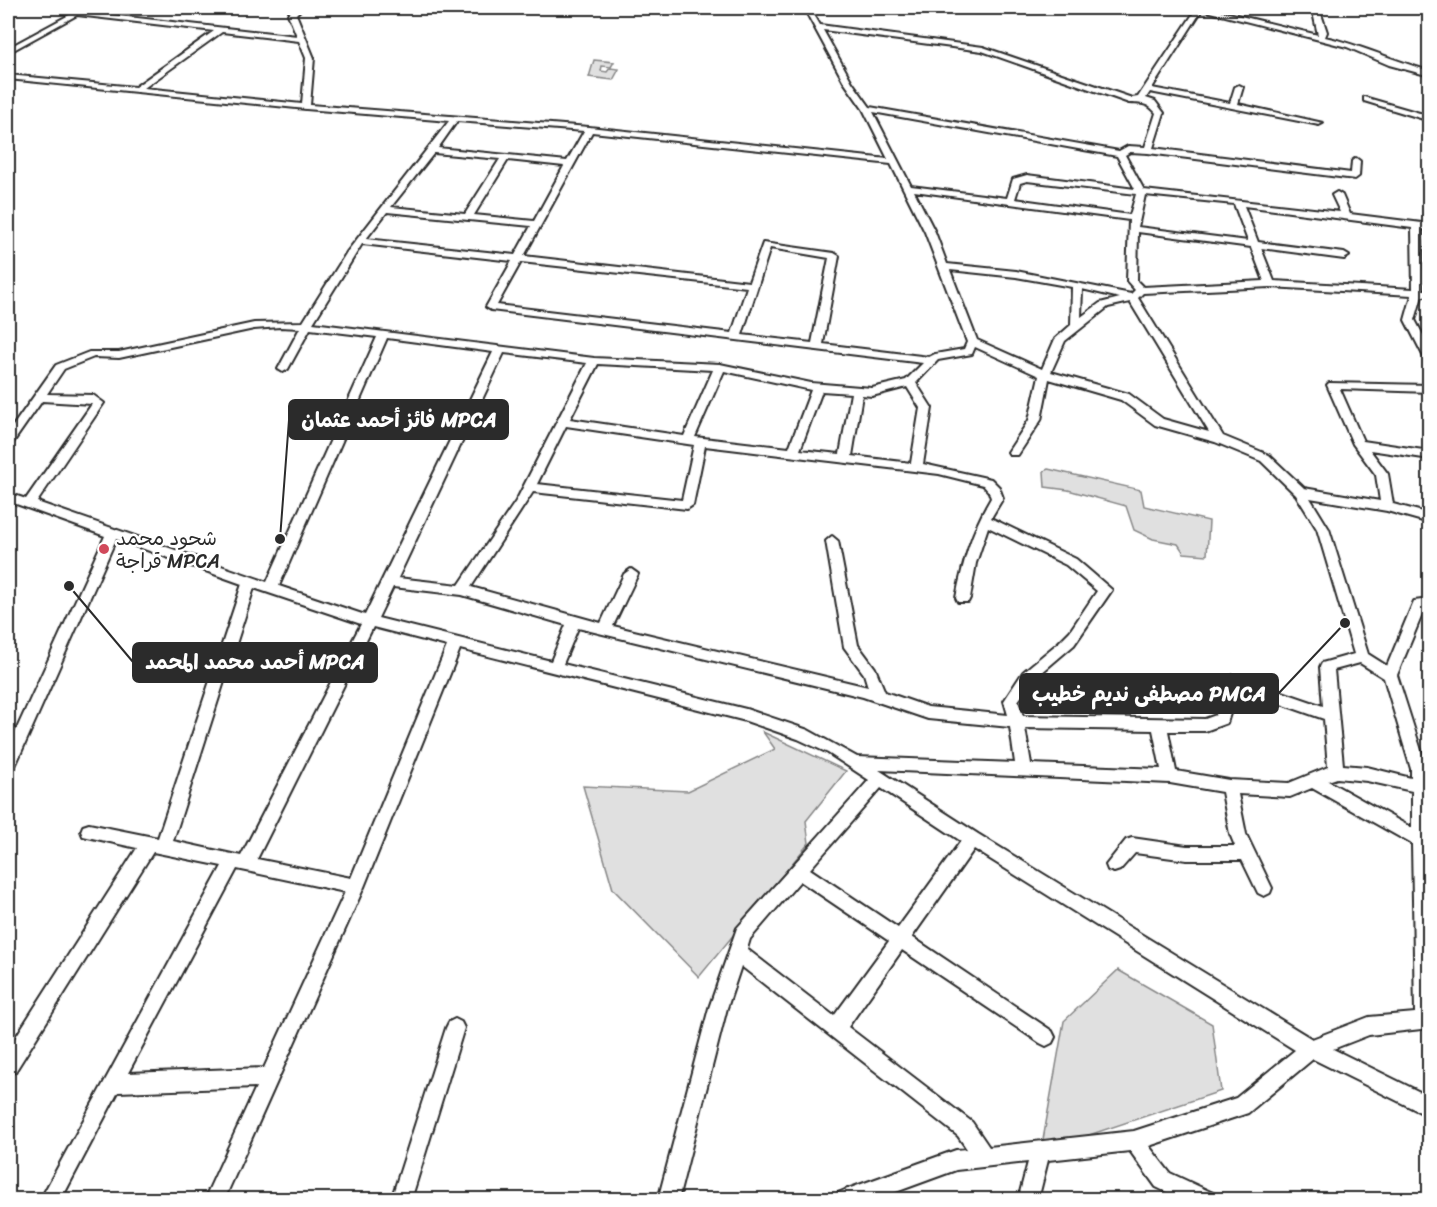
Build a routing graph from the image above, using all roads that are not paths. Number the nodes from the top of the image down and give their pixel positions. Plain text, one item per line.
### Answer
1 (85, 8) edge
2 (299, 8) edge
3 (807, 8) edge
4 (1201, 8) edge
5 (1316, 8) edge
6 (75, 13) junction
7 (818, 27) junction
8 (220, 30) junction
9 (1321, 38) junction
10 (302, 39) junction
11 (8, 51) edge
12 (1430, 74) edge
13 (8, 77) edge
14 (1239, 87) dead end
15 (1146, 89) junction
16 (137, 90) junction
17 (1141, 99) junction
18 (1367, 99) dead end
19 (1233, 106) junction
20 (306, 107) junction
21 (867, 109) junction
22 (454, 119) junction
23 (1430, 119) edge
24 (1319, 123) dead end
25 (589, 129) junction
26 (433, 150) junction
27 (1148, 150) junction
28 (1120, 154) junction
29 (505, 158) junction
30 (1356, 161) dead end
31 (894, 162) junction
32 (570, 164) junction
33 (908, 188) junction
34 (1141, 192) junction
35 (1337, 195) dead end
36 (1009, 202) junction
37 (1238, 202) junction
38 (385, 209) junction
39 (1346, 216) junction
40 (468, 217) junction
41 (1134, 218) junction
42 (537, 224) junction
43 (1417, 226) junction
44 (1430, 227) edge
45 (1135, 229) junction
46 (360, 241) junction
47 (1254, 245) junction
48 (1344, 256) dead end
49 (519, 257) junction
50 (944, 267) junction
51 (1270, 284) junction
52 (753, 285) junction
53 (1077, 285) junction
54 (1418, 292) junction
55 (1430, 293) edge
56 (1137, 294) junction
57 (307, 325) junction
58 (1076, 325) junction
59 (382, 335) junction
60 (736, 337) junction
61 (972, 342) junction
62 (817, 347) junction
63 (500, 349) junction
64 (1430, 359) edge
65 (594, 361) junction
66 (932, 361) junction
67 (720, 367) junction
68 (283, 369) dead end
69 (1046, 374) junction
70 (909, 383) junction
71 (818, 387) junction
72 (1430, 389) edge
73 (857, 391) junction
74 (39, 397) junction
75 (563, 422) junction
76 (1220, 439) junction
77 (8, 441) edge
78 (694, 441) junction
79 (1359, 444) junction
80 (1014, 452) dead end
81 (793, 453) junction
82 (1430, 455) edge
83 (844, 459) junction
84 (916, 468) junction
85 (530, 486) junction
86 (1300, 492) junction
87 (8, 497) edge
88 (29, 504) junction
89 (1387, 507) junction
90 (1430, 519) edge
91 (984, 520) junction
92 (112, 534) junction
93 (832, 541) dead end
94 (631, 574) dead end
95 (250, 581) junction
96 (388, 582) junction
97 (271, 589) junction
98 (462, 590) junction
99 (963, 598) dead end
100 (1430, 604) edge
101 (367, 621) junction
102 (574, 622) junction
103 (605, 629) junction
104 (455, 644) junction
105 (1362, 657) junction
106 (555, 667) junction
107 (1390, 675) junction
108 (879, 696) junction
109 (1331, 715) junction
110 (1017, 722) junction
111 (1159, 725) junction
112 (852, 762) junction
113 (8, 764) edge
114 (1424, 769) edge
115 (1024, 770) junction
116 (1336, 771) junction
117 (1170, 777) junction
118 (879, 780) junction
119 (1313, 781) junction
120 (1419, 786) junction
121 (1229, 787) junction
122 (89, 831) dead end
123 (972, 839) junction
124 (1420, 840) junction
125 (157, 844) junction
126 (1247, 854) junction
127 (240, 862) junction
128 (1114, 865) dead end
129 (799, 870) junction
130 (356, 887) junction
131 (1264, 888) dead end
132 (900, 939) junction
133 (737, 952) junction
134 (455, 1028) dead end
135 (836, 1029) junction
136 (1046, 1037) dead end
137 (1311, 1049) junction
138 (8, 1065) edge
139 (270, 1077) junction
140 (115, 1083) junction
141 (1430, 1108) edge
142 (1134, 1141) junction
143 (1041, 1151) junction
144 (984, 1157) junction
145 (50, 1200) edge
146 (214, 1200) edge
147 (401, 1200) edge
148 (668, 1200) edge
149 (845, 1200) edge
150 (1028, 1200) edge
151 (1206, 1200) edge

1 - 6 street
2 - 10 street
3 - 7 street
4 - 9 street
4 - 15 street
5 - 9 street
6 - 8 street
6 - 11 street
7 - 17 street
7 - 21 street
8 - 10 street
8 - 16 street
9 - 12 street
10 - 20 street
13 - 16 street
14 - 19 street
15 - 17 street
15 - 19 street
16 - 20 street
17 - 27 street
18 - 23 street
19 - 24 street
20 - 22 street
21 - 28 street
21 - 31 street
22 - 25 street
22 - 26 street
25 - 31 street
25 - 32 street
26 - 29 street
26 - 38 street
27 - 28 street
27 - 30 street
28 - 34 street
29 - 32 street
29 - 40 street
31 - 33 street
32 - 42 street
33 - 36 street
33 - 50 street
34 - 36 street
34 - 37 street
34 - 41 street
35 - 39 street
36 - 41 street
37 - 39 street
37 - 47 street
38 - 40 street
38 - 46 street
39 - 43 street
40 - 42 street
41 - 45 street
42 - 49 street
43 - 44 street
43 - 54 street
45 - 47 street
45 - 56 street
46 - 49 street
46 - 57 street
47 - 48 street
47 - 51 street
49 - 52 street
49 - 60 street
50 - 53 street
50 - 61 street
51 - 54 street
51 - 56 street
52 - 60 street
52 - 62 street
53 - 56 street
53 - 58 street
54 - 55 street
54 - 64 street
56 - 58 street
56 - 76 street
57 - 59 street
57 - 68 street
57 - 74 street
58 - 69 street
59 - 63 street
59 - 97 street
60 - 62 street
61 - 66 street
61 - 69 street
62 - 66 street
63 - 65 street
63 - 96 street
65 - 67 street
65 - 75 street
66 - 70 street
67 - 71 street
67 - 78 street
69 - 76 street
69 - 80 street
70 - 73 street
70 - 84 street
71 - 73 street
71 - 81 street
72 - 79 street
73 - 83 street
74 - 77 street
74 - 88 street
75 - 78 street
75 - 85 street
76 - 86 street
78 - 81 street
78 - 85 street
79 - 82 street
79 - 89 street
81 - 83 street
83 - 84 street
84 - 91 street
85 - 98 street
86 - 89 street
86 - 105 street
87 - 88 street
88 - 92 street
89 - 90 street
91 - 99 street
91 - 110 street
92 - 95 street
92 - 113 street
93 - 108 street
94 - 103 street
95 - 97 street
95 - 125 street
96 - 98 street
96 - 101 street
97 - 101 street
98 - 102 street
100 - 107 street
101 - 104 street
101 - 127 street
102 - 103 street
102 - 106 street
103 - 108 street
104 - 106 street
104 - 130 street
105 - 107 street
105 - 109 street
106 - 112 street
107 - 114 street
108 - 110 street
109 - 111 street
109 - 116 street
110 - 111 street
110 - 115 street
111 - 117 street
112 - 115 street
112 - 118 street
114 - 120 street
115 - 117 street
116 - 119 street
116 - 120 street
117 - 121 street
118 - 123 street
118 - 129 street
119 - 121 street
119 - 124 street
120 - 124 street
121 - 126 street
122 - 125 street
123 - 132 street
123 - 137 street
124 - 137 street
125 - 127 street
125 - 138 street
126 - 128 street
126 - 131 street
127 - 130 street
127 - 140 street
129 - 132 street
129 - 133 street
130 - 139 street
132 - 135 street
132 - 136 street
133 - 135 street
133 - 148 street
134 - 147 street
135 - 144 street
137 - 141 street
137 - 142 street
139 - 140 street
139 - 146 street
140 - 145 street
142 - 143 street
142 - 151 street
143 - 144 street
143 - 150 street
144 - 149 street

